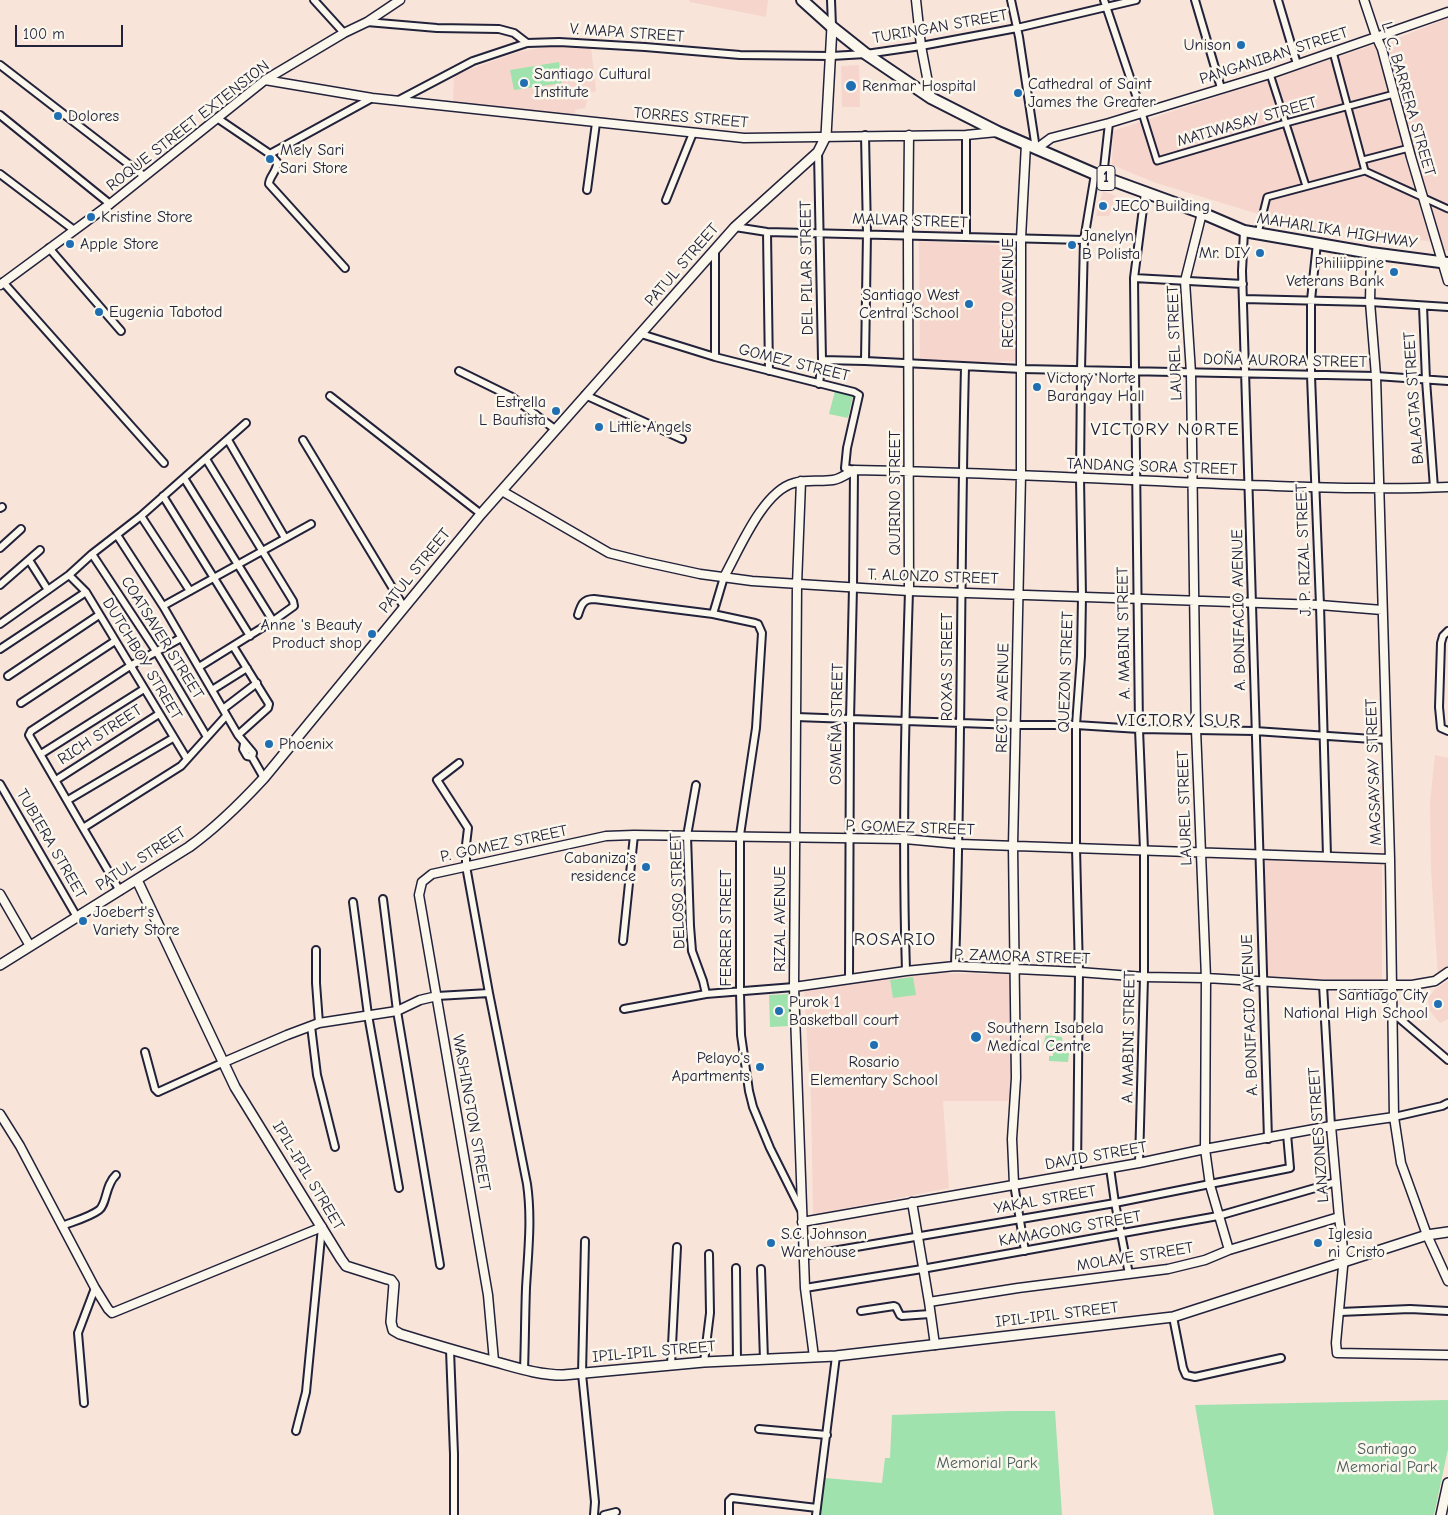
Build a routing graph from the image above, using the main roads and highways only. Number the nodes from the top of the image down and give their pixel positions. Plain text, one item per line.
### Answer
1 (802, 0) edge
2 (832, 28) junction
3 (1445, 263) edge
4 (137, 880) junction
5 (0, 965) edge
6 (1448, 1232) edge
7 (1448, 1483) edge
8 (1446, 1499) edge
9 (1441, 1515) edge

1 - 2 main road, MAHARLIKA HIGHWAY / 1
2 - 3 main road, MAHARLIKA HIGHWAY / 1
2 - 4 main road, PATUL STREET
4 - 5 main road, PATUL STREET
4 - 6 main road, IPIL-IPIL STREET
7 - 8 main road
8 - 9 main road

